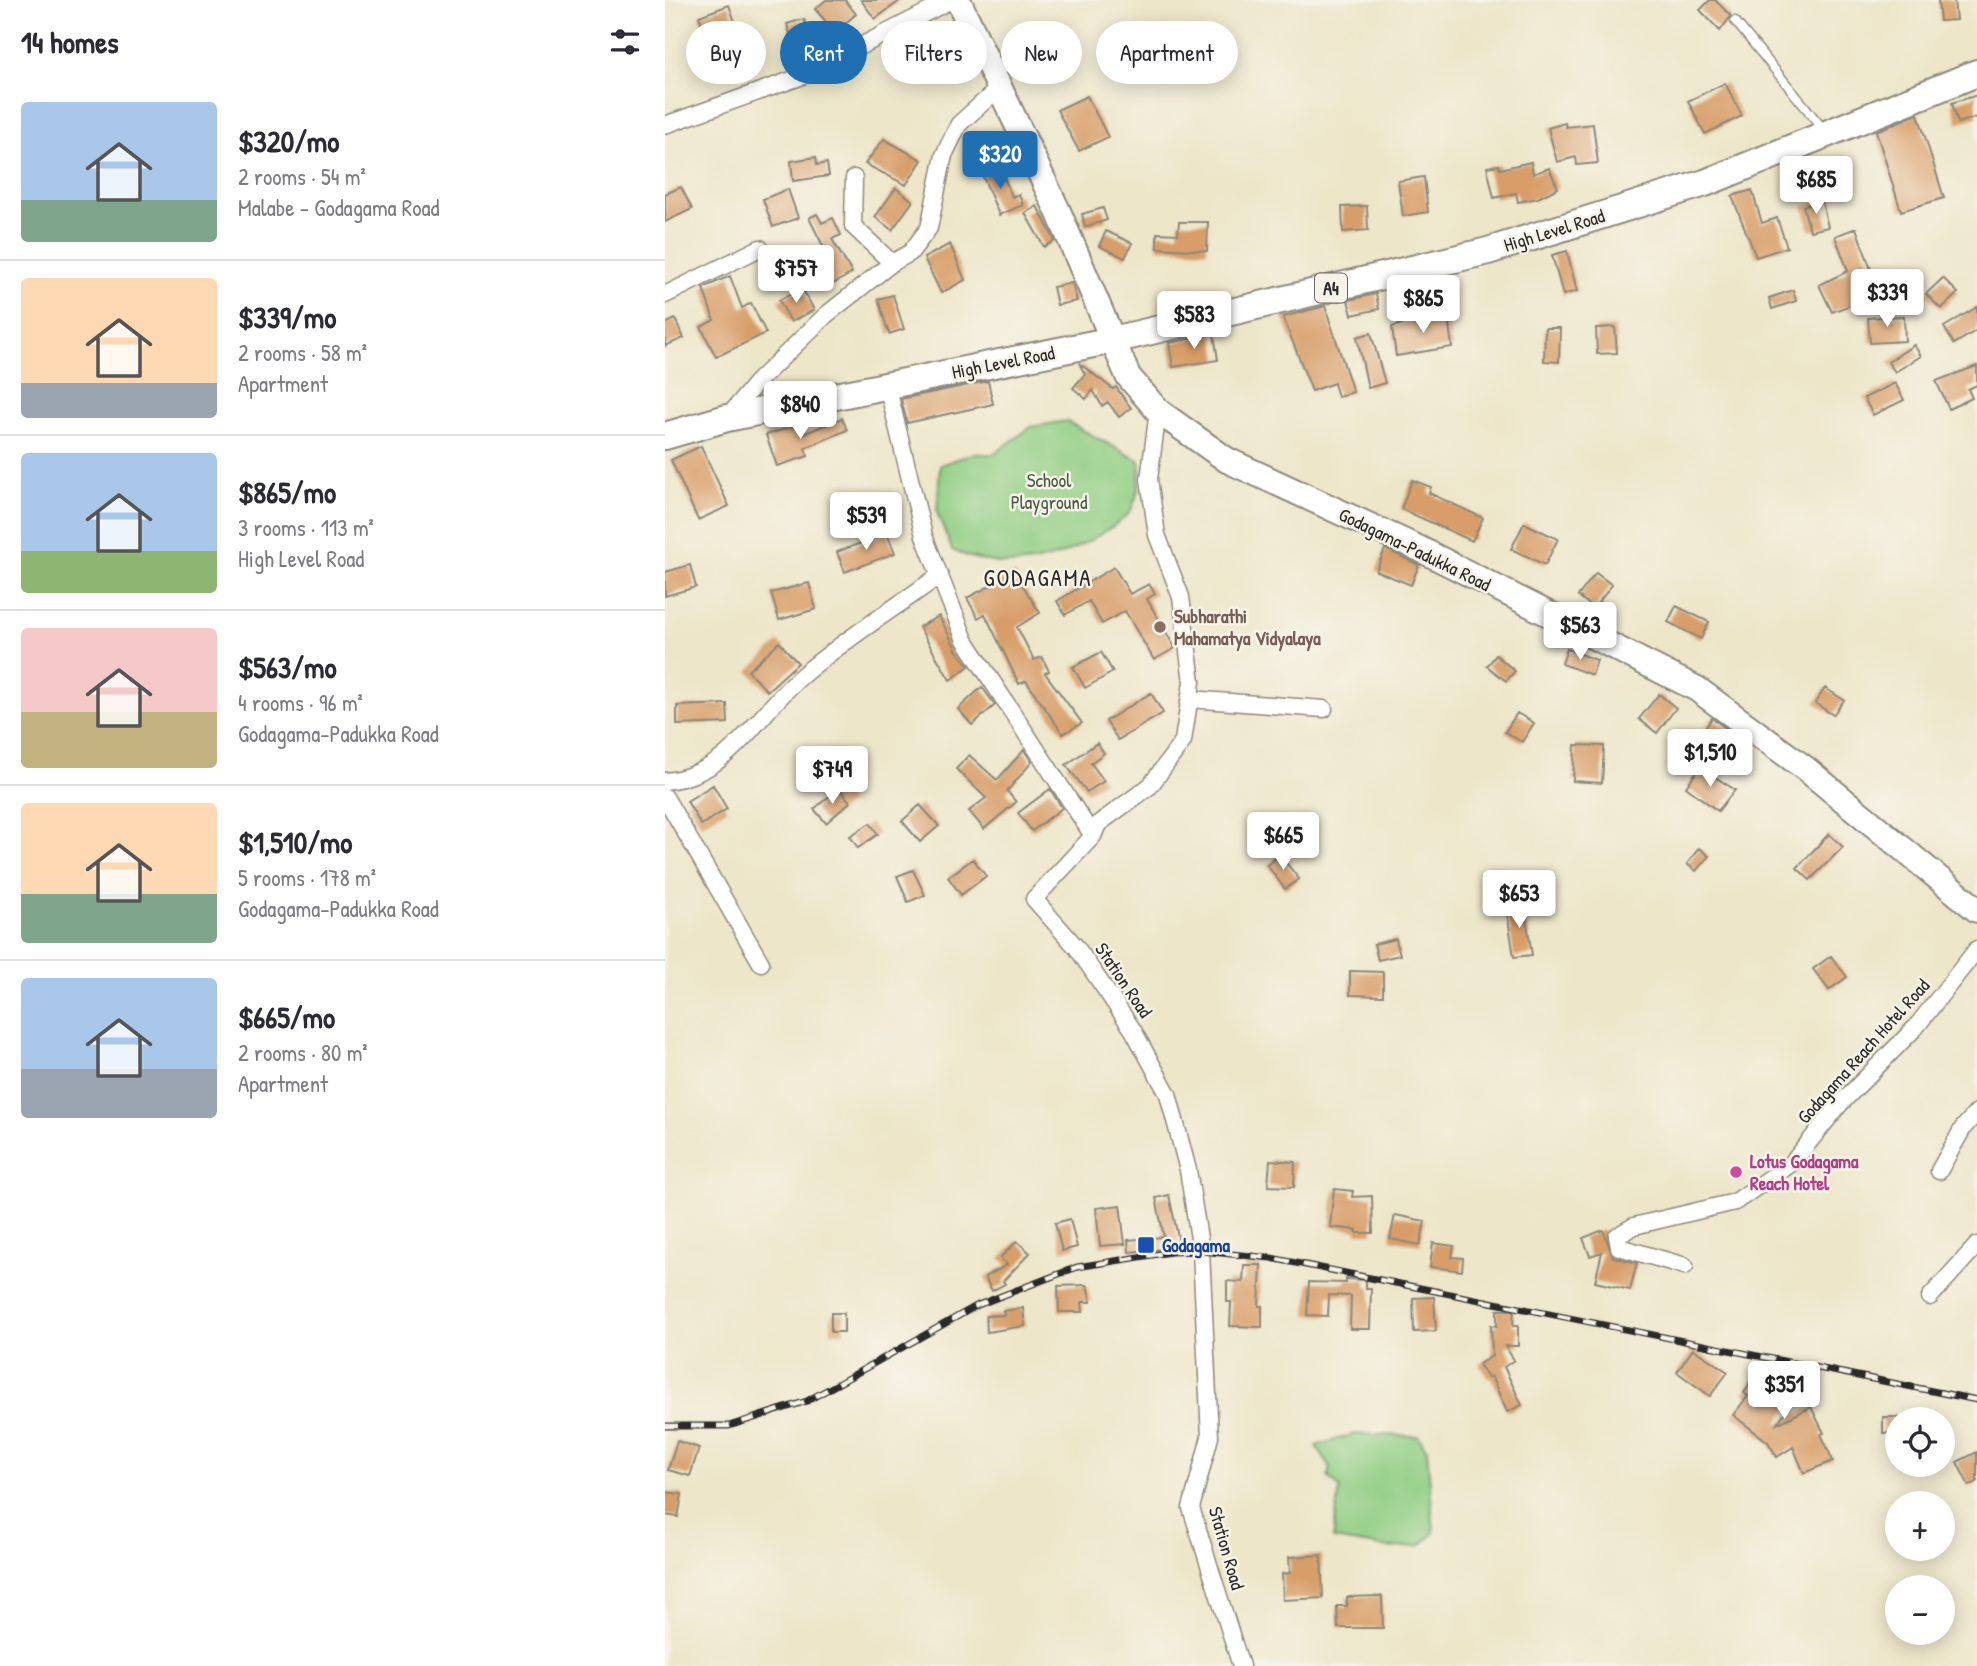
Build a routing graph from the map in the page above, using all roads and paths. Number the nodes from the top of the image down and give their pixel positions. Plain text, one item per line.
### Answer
1 (951, 0) edge
2 (958, 0) edge
3 (1735, 21) dead end
4 (1976, 75) edge
5 (999, 88) junction
6 (665, 125) edge
7 (1827, 134) junction
8 (854, 178) dead end
9 (760, 248) dead end
10 (892, 263) junction
11 (665, 295) edge
12 (1114, 340) junction
13 (887, 385) junction
14 (1159, 411) junction
15 (727, 418) junction
16 (665, 436) edge
17 (940, 575) junction
18 (1190, 699) junction
19 (1324, 709) dead end
20 (665, 781) edge
21 (665, 797) edge
22 (1093, 836) junction
23 (1977, 910) edge
24 (1977, 949) edge
25 (761, 963) dead end
26 (1977, 1112) edge
27 (1939, 1171) dead end
28 (1977, 1245) edge
29 (1685, 1266) dead end
30 (1930, 1297) dead end
31 (1241, 1666) edge

1 - 6 street
2 - 5 main road, Godagama-Padukka Road
3 - 7 lane
4 - 7 highway, High Level Road / A4
5 - 10 street
5 - 12 main road, Godagama-Padukka Road
7 - 12 highway, High Level Road / A4
8 - 10 street
9 - 11 street
10 - 15 street
12 - 13 highway, High Level Road / A4
12 - 14 main road, Godagama-Padukka Road
13 - 15 highway, High Level Road / A4
13 - 17 street
14 - 18 street
14 - 23 main road, Godagama-Padukka Road
15 - 16 highway, High Level Road / A4
17 - 20 street
17 - 22 street
18 - 19 street
18 - 22 street
21 - 25 street
22 - 31 street, Station Road
24 - 29 street, Godagama Reach Hotel Road
26 - 27 street
28 - 30 street

